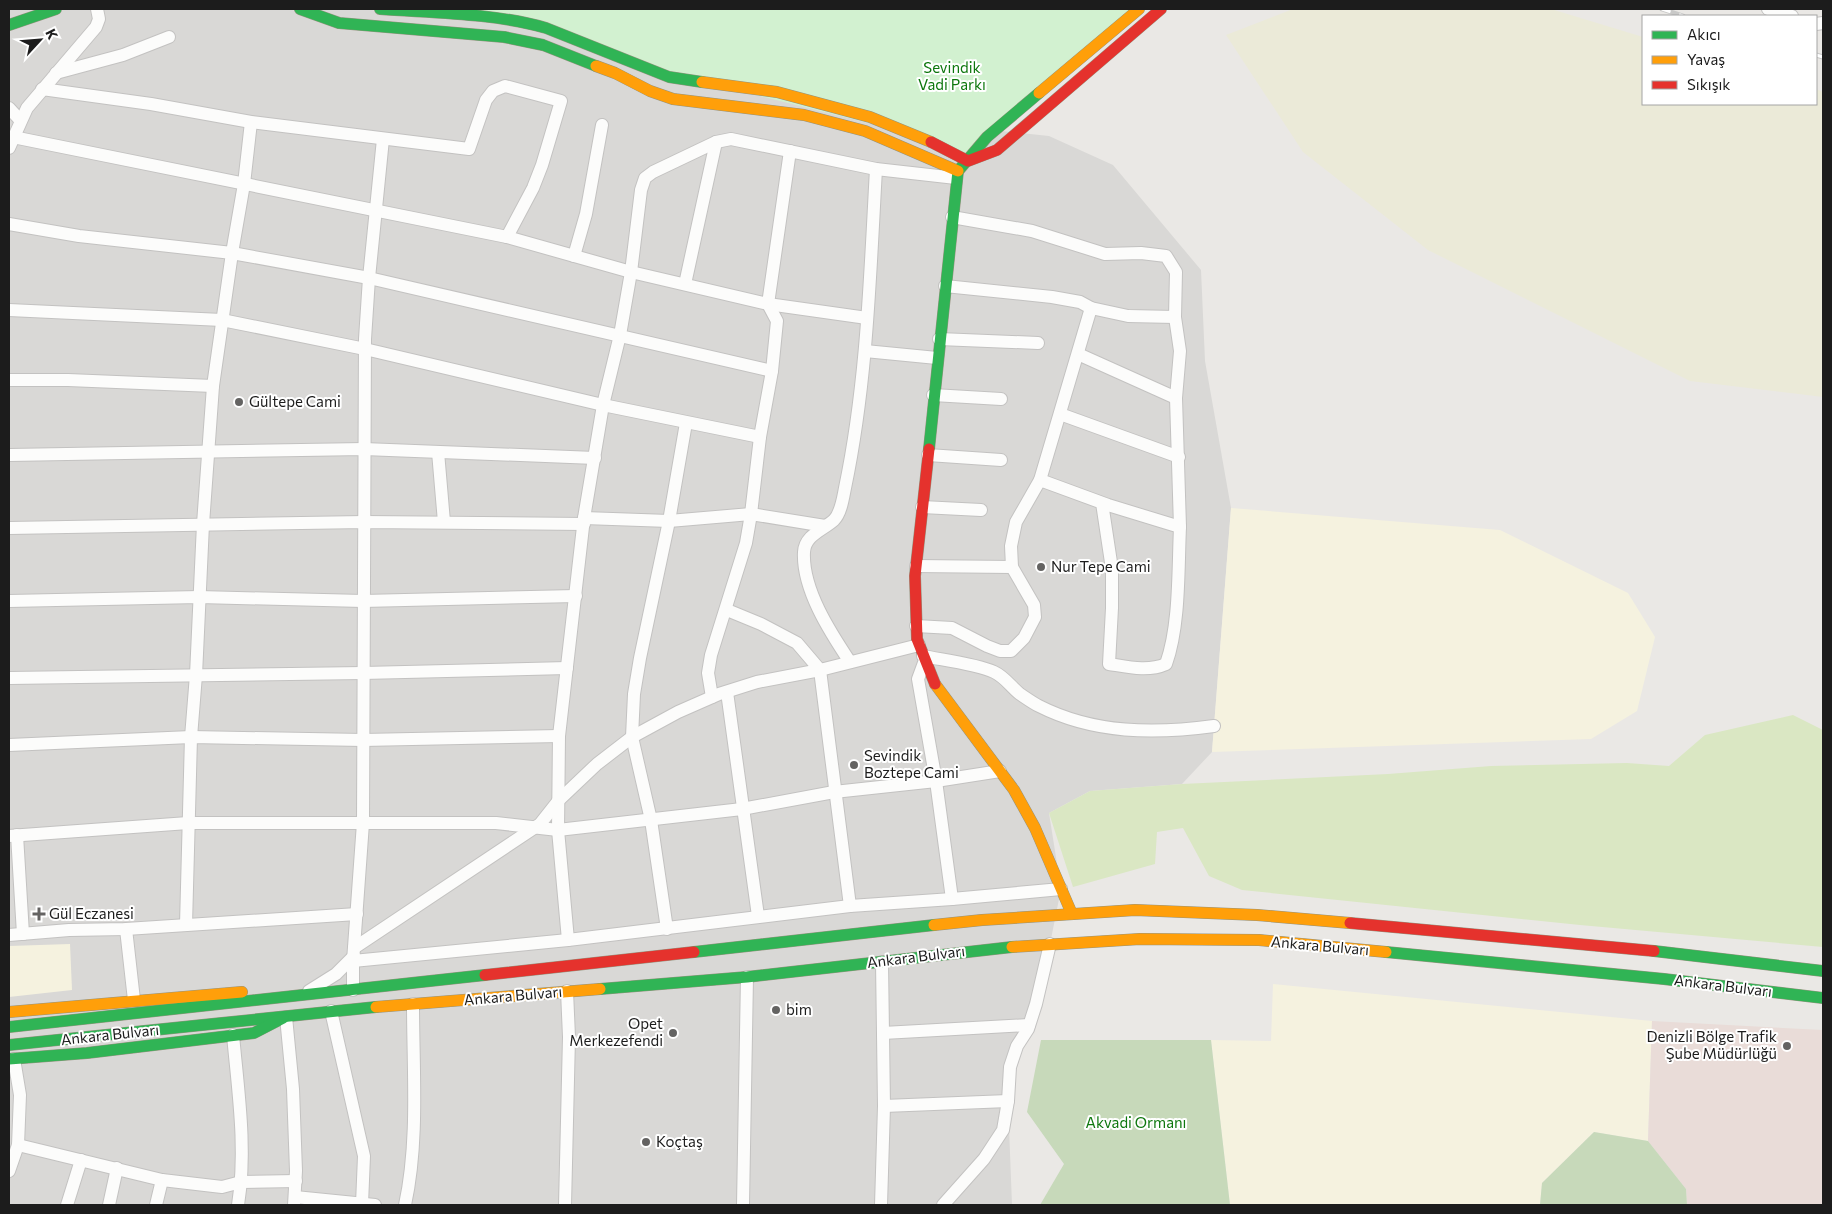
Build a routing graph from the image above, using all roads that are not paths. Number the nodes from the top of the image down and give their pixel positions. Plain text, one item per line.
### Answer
1 (56, 9) edge
2 (97, 9) edge
3 (300, 9) edge
4 (381, 9) edge
5 (1139, 9) edge
6 (1161, 9) edge
7 (1768, 9) edge
8 (1789, 15) edge
9 (9, 25) edge
10 (169, 37) dead end
11 (56, 73) junction
12 (42, 89) junction
13 (9, 108) edge
14 (20, 120) junction
15 (251, 122) junction
16 (602, 125) dead end
17 (383, 138) junction
18 (11, 142) edge
19 (716, 142) junction
20 (790, 151) junction
21 (968, 161) junction
22 (876, 169) junction
23 (957, 175) junction
24 (244, 184) junction
25 (376, 210) junction
26 (952, 217) junction
27 (9, 224) edge
28 (507, 237) junction
29 (232, 253) junction
30 (574, 256) junction
31 (631, 272) junction
32 (369, 278) junction
33 (685, 284) junction
34 (944, 286) junction
35 (768, 304) junction
36 (1091, 308) junction
37 (9, 310) edge
38 (1175, 317) junction
39 (867, 318) junction
40 (222, 320) junction
41 (620, 335) junction
42 (939, 339) junction
43 (1038, 343) dead end
44 (365, 349) junction
45 (865, 351) junction
46 (1078, 354) junction
47 (937, 358) junction
48 (772, 371) junction
49 (9, 380) edge
50 (214, 386) junction
51 (934, 395) junction
52 (1176, 398) junction
53 (1001, 399) dead end
54 (603, 405) junction
55 (1060, 414) junction
56 (686, 423) junction
57 (760, 437) junction
58 (364, 449) junction
59 (209, 451) junction
60 (438, 452) junction
61 (9, 454) edge
62 (928, 455) junction
63 (1179, 457) junction
64 (595, 458) junction
65 (1000, 460) dead end
66 (1040, 480) junction
67 (1102, 503) junction
68 (922, 508) junction
69 (981, 510) dead end
70 (751, 514) junction
71 (669, 520) junction
72 (584, 521) junction
73 (364, 522) junction
74 (444, 522) junction
75 (203, 524) junction
76 (825, 526) junction
77 (1180, 527) junction
78 (9, 528) edge
79 (916, 566) junction
80 (1012, 567) junction
81 (576, 596) junction
82 (199, 597) junction
83 (9, 601) edge
84 (363, 601) junction
85 (726, 610) junction
86 (916, 626) junction
87 (922, 654) junction
88 (850, 662) junction
89 (567, 668) junction
90 (820, 670) junction
91 (363, 673) junction
92 (196, 675) junction
93 (9, 678) edge
94 (727, 692) junction
95 (712, 697) junction
96 (1214, 726) dead end
97 (559, 736) junction
98 (191, 737) junction
99 (632, 737) junction
100 (363, 740) junction
101 (9, 745) edge
102 (1000, 771) junction
103 (936, 781) junction
104 (834, 792) junction
105 (559, 800) junction
106 (742, 809) junction
107 (651, 820) junction
108 (188, 823) junction
109 (362, 823) junction
110 (535, 828) junction
111 (558, 830) junction
112 (13, 835) edge
113 (1061, 889) junction
114 (952, 899) junction
115 (850, 906) junction
116 (357, 914) junction
117 (1072, 914) junction
118 (758, 916) junction
119 (186, 925) junction
120 (126, 929) junction
121 (667, 929) junction
122 (23, 934) junction
123 (9, 935) edge
124 (568, 940) junction
125 (1050, 944) junction
126 (354, 955) junction
127 (882, 962) junction
128 (1823, 971) edge
129 (747, 977) junction
130 (353, 990) junction
131 (567, 991) junction
132 (302, 995) junction
133 (1823, 998) edge
134 (134, 1000) junction
135 (414, 1004) junction
136 (331, 1011) junction
137 (9, 1012) edge
138 (286, 1017) junction
139 (1029, 1025) junction
140 (9, 1027) edge
141 (883, 1033) junction
142 (233, 1035) junction
143 (9, 1045) edge
144 (11, 1059) edge
145 (1008, 1101) junction
146 (884, 1106) junction
147 (18, 1145) junction
148 (81, 1160) junction
149 (118, 1168) junction
150 (9, 1171) edge
151 (162, 1180) junction
152 (296, 1181) junction
153 (242, 1182) junction
154 (295, 1201) edge
155 (362, 1204) junction
156 (67, 1205) edge
157 (109, 1205) edge
158 (156, 1205) edge
159 (238, 1205) edge
160 (375, 1205) edge
161 (405, 1205) edge
162 (565, 1205) edge
163 (743, 1205) edge
164 (881, 1205) edge
165 (944, 1205) edge

1 - 9 main road
2 - 11 street
3 - 23 main road
4 - 21 main road
5 - 21 main road
6 - 21 main road
7 - 8 street
10 - 11 street
11 - 12 street
12 - 14 street
12 - 15 street
13 - 14 street
14 - 18 street
15 - 17 street
15 - 24 street
16 - 30 street
17 - 25 street
17 - 28 street
18 - 24 street
19 - 20 street
19 - 31 street
19 - 33 street
20 - 22 street
20 - 35 street
21 - 23 main road
22 - 23 street
22 - 39 street
23 - 26 main road
24 - 25 street
24 - 29 street
25 - 28 street
25 - 32 street
26 - 34 main road
26 - 38 street
27 - 29 street
28 - 30 street
29 - 32 street
29 - 40 street
30 - 31 street
31 - 33 street
31 - 41 street
32 - 41 street
32 - 44 street
33 - 35 street
34 - 36 street
34 - 42 main road
35 - 39 street
35 - 48 street
36 - 38 street
36 - 46 street
37 - 40 street
38 - 52 street
39 - 45 street
40 - 44 street
40 - 50 street
41 - 48 street
41 - 54 street
42 - 43 street
42 - 47 main road
44 - 54 street
44 - 58 street
45 - 47 street
45 - 76 street
46 - 52 street
46 - 55 street
47 - 51 main road
48 - 57 street
49 - 50 street
50 - 59 street
51 - 53 street
51 - 62 main road
52 - 63 street
54 - 56 street
54 - 64 street
55 - 63 street
55 - 66 street
56 - 57 street
56 - 71 street
57 - 70 street
58 - 59 street
58 - 60 street
58 - 73 street
59 - 61 street
59 - 75 street
60 - 64 street
60 - 74 street
62 - 65 street
62 - 68 main road
63 - 77 street
64 - 72 street
66 - 67 street
66 - 80 street
67 - 77 street
67 - 77 street
68 - 69 street
68 - 79 main road
70 - 71 street
70 - 76 street
70 - 85 street
71 - 72 street
71 - 99 street
72 - 74 street
72 - 81 street
73 - 74 street
73 - 75 street
73 - 84 street
75 - 78 street
75 - 82 street
76 - 88 street
79 - 80 street
79 - 86 main road
80 - 86 street
81 - 84 street
81 - 89 street
82 - 83 street
82 - 84 street
82 - 92 street
84 - 91 street
85 - 90 street
85 - 95 street
86 - 87 main road
87 - 88 street, Ankara Bulvarı
87 - 96 street
87 - 102 main road
87 - 103 street
88 - 90 street, Ankara Bulvarı
89 - 91 street
89 - 97 street
90 - 94 street, Ankara Bulvarı
90 - 104 street
91 - 92 street
91 - 100 street
92 - 93 street
92 - 98 street
94 - 95 street, Ankara Bulvarı
94 - 106 street
95 - 99 street, Ankara Bulvarı
97 - 100 street
97 - 105 street
98 - 100 street
98 - 101 street
98 - 108 street
99 - 105 street, Ankara Bulvarı
99 - 107 street
100 - 109 street
102 - 103 street
102 - 113 main road
103 - 104 street
103 - 114 street
104 - 106 street
104 - 115 street
105 - 110 street, Ankara Bulvarı
105 - 111 street
106 - 107 street
106 - 118 street
107 - 111 street
107 - 121 street
108 - 109 street
108 - 112 street
108 - 119 street
109 - 110 street
109 - 116 street
110 - 111 street
110 - 126 street, Ankara Bulvarı
111 - 124 street
112 - 122 street
113 - 114 street
113 - 117 main road
114 - 115 street
115 - 118 street
116 - 119 street
116 - 126 street
117 - 128 main road, Ankara Bulvarı
117 - 130 main road, Ankara Bulvarı
118 - 121 street
119 - 120 street
120 - 122 street
120 - 134 street
121 - 124 street
122 - 123 street
124 - 126 street
125 - 127 main road, Ankara Bulvarı
125 - 133 main road, Ankara Bulvarı
125 - 139 street
126 - 130 street
126 - 132 street, Ankara Bulvarı
127 - 129 main road, Ankara Bulvarı
127 - 141 street
129 - 131 main road, Ankara Bulvarı
129 - 163 street
130 - 132 main road, Ankara Bulvarı
131 - 135 main road, Ankara Bulvarı
131 - 162 street
132 - 134 main road
132 - 140 main road, Ankara Bulvarı
134 - 137 main road
135 - 136 main road, Ankara Bulvarı
135 - 161 street
136 - 138 main road, Ankara Bulvarı
136 - 155 street
138 - 142 main road
138 - 143 main road, Ankara Bulvarı
138 - 152 street
139 - 141 street
139 - 145 street
141 - 146 street
142 - 144 main road
142 - 153 street
144 - 147 street
145 - 146 street
145 - 165 street
146 - 164 street
147 - 148 street
147 - 150 street
148 - 149 street
148 - 156 street
149 - 151 street
149 - 157 street
151 - 153 street
151 - 158 street
152 - 153 street
152 - 154 street
153 - 159 street
154 - 155 street
155 - 160 street

